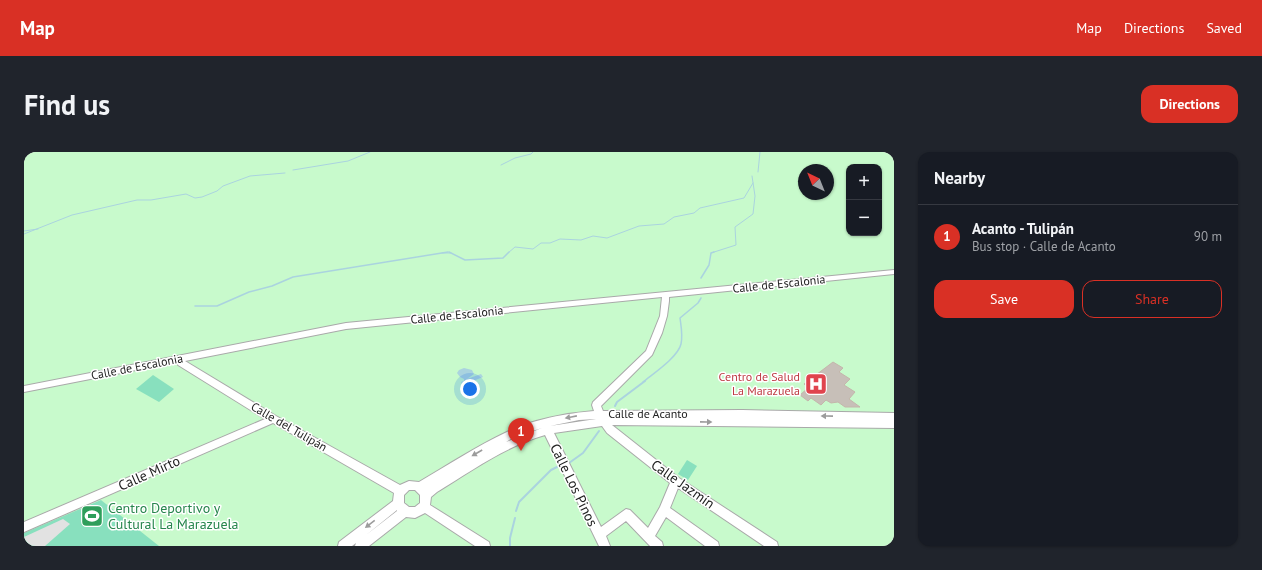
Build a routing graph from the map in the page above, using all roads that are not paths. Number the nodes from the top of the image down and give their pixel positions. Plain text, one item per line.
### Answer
1 (894, 272) edge
2 (665, 296) junction
3 (180, 359) junction
4 (24, 389) edge
5 (894, 417) edge
6 (273, 418) junction
7 (601, 418) junction
8 (894, 424) edge
9 (546, 427) junction
10 (676, 481) junction
11 (401, 491) junction
12 (423, 491) junction
13 (401, 507) junction
14 (424, 507) junction
15 (664, 510) junction
16 (24, 527) edge
17 (599, 535) junction
18 (649, 536) junction
19 (343, 546) edge
20 (360, 546) edge
21 (485, 546) edge
22 (605, 546) edge
23 (658, 546) edge
24 (714, 546) edge
25 (774, 546) edge

1 - 2 street, Calle de Escalonia
2 - 3 street, Calle de Escalonia
2 - 7 street
3 - 4 street, Calle de Escalonia
3 - 6 street, Calle del Tulipán
5 -> 7 street, Calle de Acanto
6 - 11 street, Calle del Tulipán
6 - 16 street, Calle Mirto
7 -> 8 street, Calle de Acanto
7 - 9 street, Calle de Acanto
7 - 10 street, Calle Jazmín
9 - 12 street, Calle de Acanto
9 - 17 street, Calle Los Pinos
10 - 15 street
10 - 25 street, Calle Jazmín
11 - 12 street
11 - 13 street
12 - 14 street
13 - 14 street
13 -> 19 street
13 - 20 street
14 - 21 street
15 - 18 street
15 - 24 street
17 - 18 street
17 - 22 street, Calle Los Pinos
18 - 23 street

